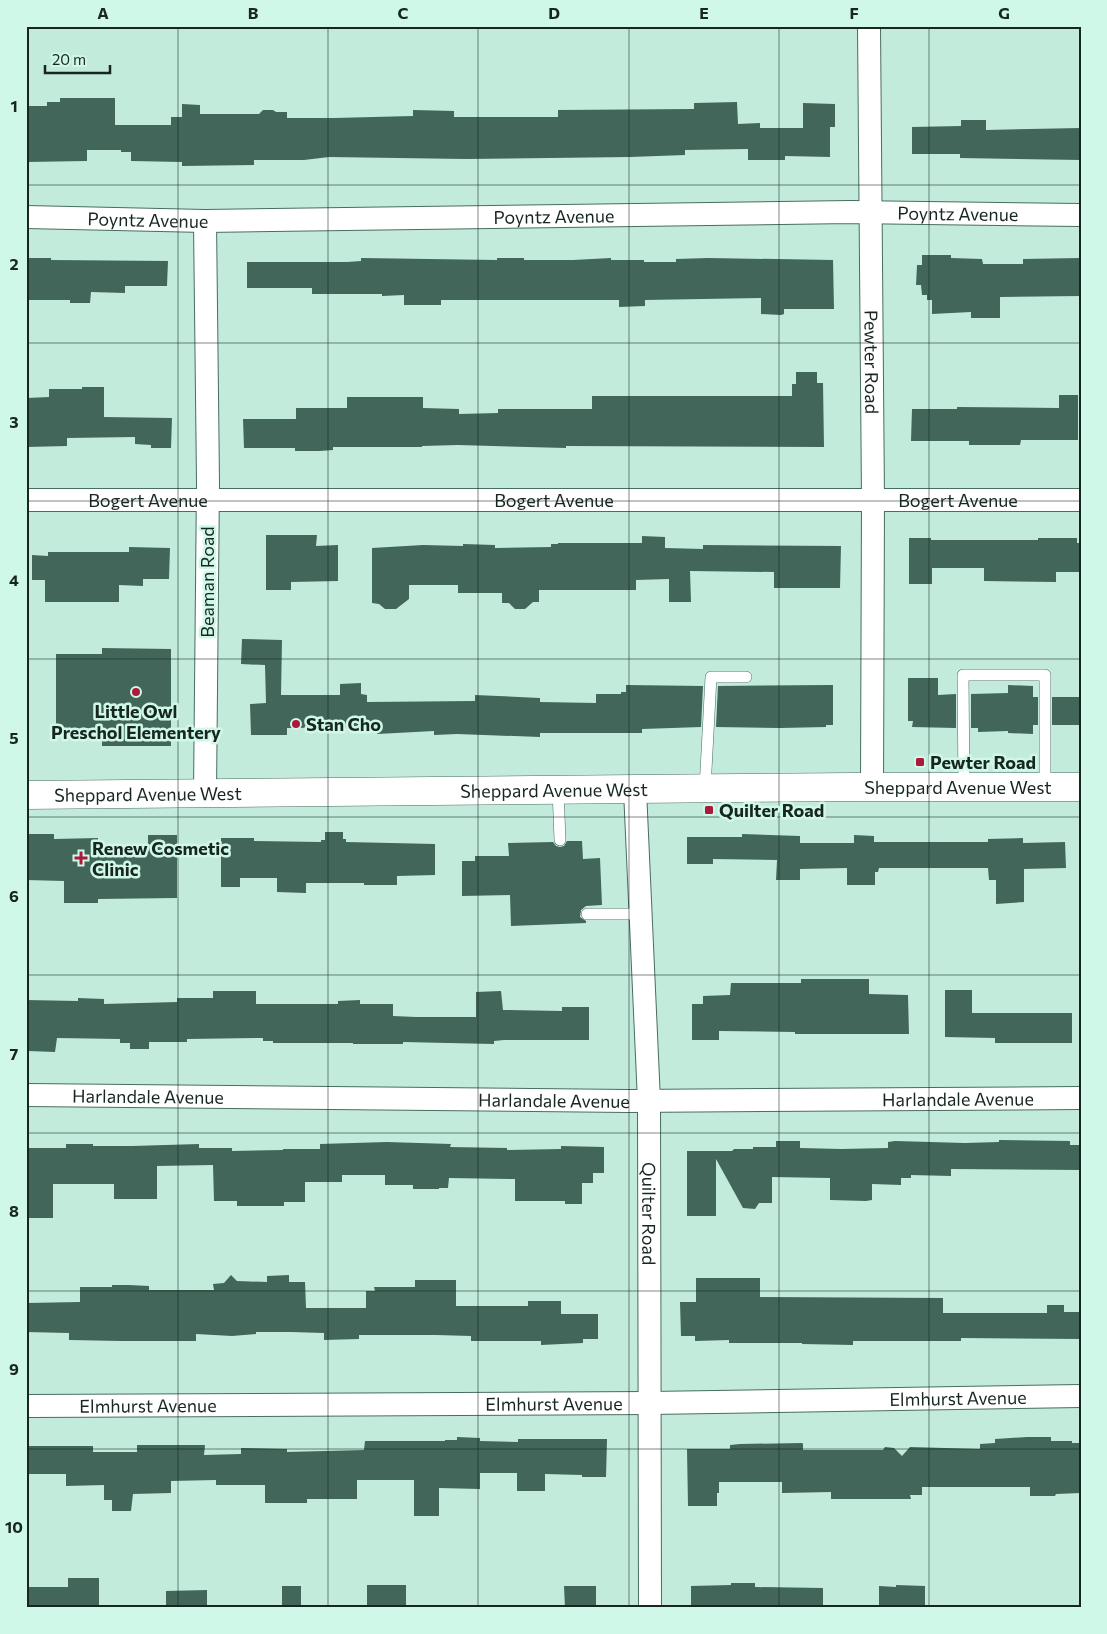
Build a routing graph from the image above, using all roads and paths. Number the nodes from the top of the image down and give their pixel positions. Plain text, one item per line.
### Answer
1 (869, 26) edge
2 (870, 213) junction
3 (1081, 214) edge
4 (26, 217) edge
5 (205, 221) junction
6 (26, 500) edge
7 (207, 500) junction
8 (873, 500) junction
9 (1081, 500) edge
10 (746, 676) dead end
11 (872, 787) junction
12 (964, 787) junction
13 (1045, 787) junction
14 (1081, 787) edge
15 (705, 789) junction
16 (558, 790) junction
17 (635, 790) junction
18 (205, 794) junction
19 (26, 796) edge
20 (560, 840) dead end
21 (587, 914) dead end
22 (640, 914) junction
23 (26, 1094) edge
24 (1081, 1098) edge
25 (649, 1101) junction
26 (1081, 1396) edge
27 (650, 1403) junction
28 (26, 1406) edge
29 (650, 1608) edge

1 - 2 street, Pewter Road
2 - 3 street, Poyntz Avenue
2 - 5 street, Poyntz Avenue
2 - 8 street, Pewter Road
4 - 5 street, Poyntz Avenue
5 - 7 street, Beaman Road
6 - 7 street, Bogert Avenue
7 - 8 street, Bogert Avenue
7 - 18 street, Beaman Road
8 - 9 street, Bogert Avenue
8 - 11 street, Pewter Road
10 - 15 lane
11 - 12 main road, Sheppard Avenue West
11 - 15 main road, Sheppard Avenue West
12 - 13 main road, Sheppard Avenue West
12 - 13 lane
13 - 14 main road, Sheppard Avenue West
15 - 17 main road, Sheppard Avenue West
16 - 17 main road, Sheppard Avenue West
16 - 18 main road, Sheppard Avenue West
16 - 20 lane
17 - 22 street, Quilter Road
18 - 19 main road, Sheppard Avenue West
21 - 22 lane
22 - 25 street, Quilter Road
23 - 25 street, Harlandale Avenue
24 - 25 street, Harlandale Avenue
25 - 27 street, Quilter Road
26 - 27 street, Elmhurst Avenue
27 - 28 street, Elmhurst Avenue
27 - 29 street, Quilter Road

